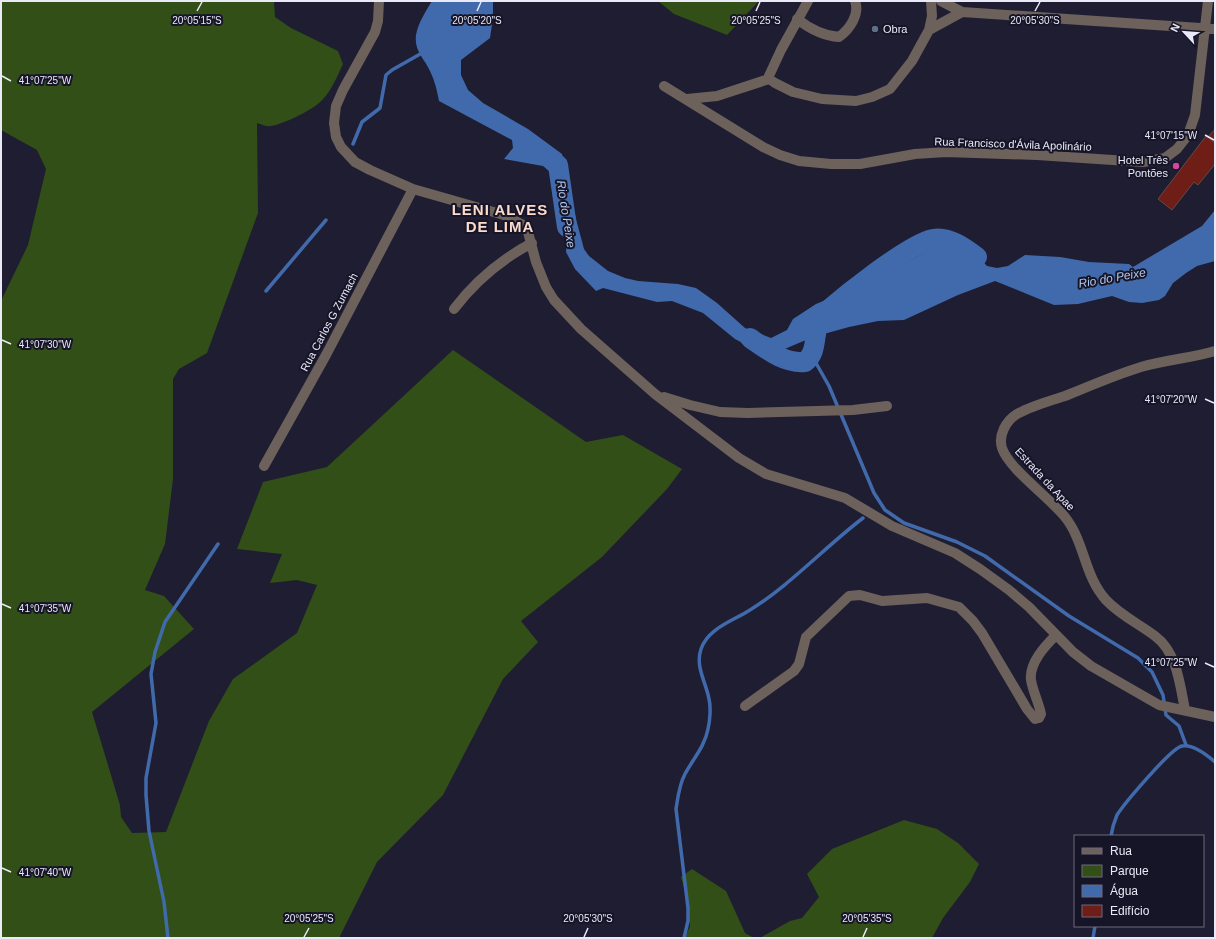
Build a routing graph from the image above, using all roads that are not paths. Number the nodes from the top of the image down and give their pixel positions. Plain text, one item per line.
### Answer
1 (379, 1) edge
2 (808, 1) edge
3 (855, 1) edge
4 (931, 1) edge
5 (941, 1) edge
6 (1208, 1) edge
7 (962, 12) junction
8 (797, 19) junction
9 (1210, 28) edge
10 (929, 30) junction
11 (768, 79) junction
12 (664, 86) dead end
13 (687, 99) junction
14 (413, 189) junction
15 (532, 243) junction
16 (454, 309) dead end
17 (1215, 351) edge
18 (655, 394) junction
19 (887, 406) dead end
20 (264, 466) dead end
21 (1056, 635) junction
22 (745, 706) dead end
23 (1185, 710) junction
24 (1215, 718) edge

1 - 14 street
2 - 8 street
3 - 8 street
4 - 10 street
5 - 7 street
6 - 9 street, Rua Francisco d'Ávila Apolinário
7 - 9 street
7 - 10 street
8 - 11 street
9 - 13 street, Rua Francisco d'Ávila Apolinário
10 - 11 street
11 - 13 street
12 - 13 street, Rua Francisco d'Ávila Apolinário
14 - 15 street
14 - 20 street, Rua Carlos G Zumach
15 - 16 street
15 - 18 street
17 - 23 street, Estrada da Apae
18 - 19 street
18 - 21 street
21 - 22 street
21 - 23 street
23 - 24 street

